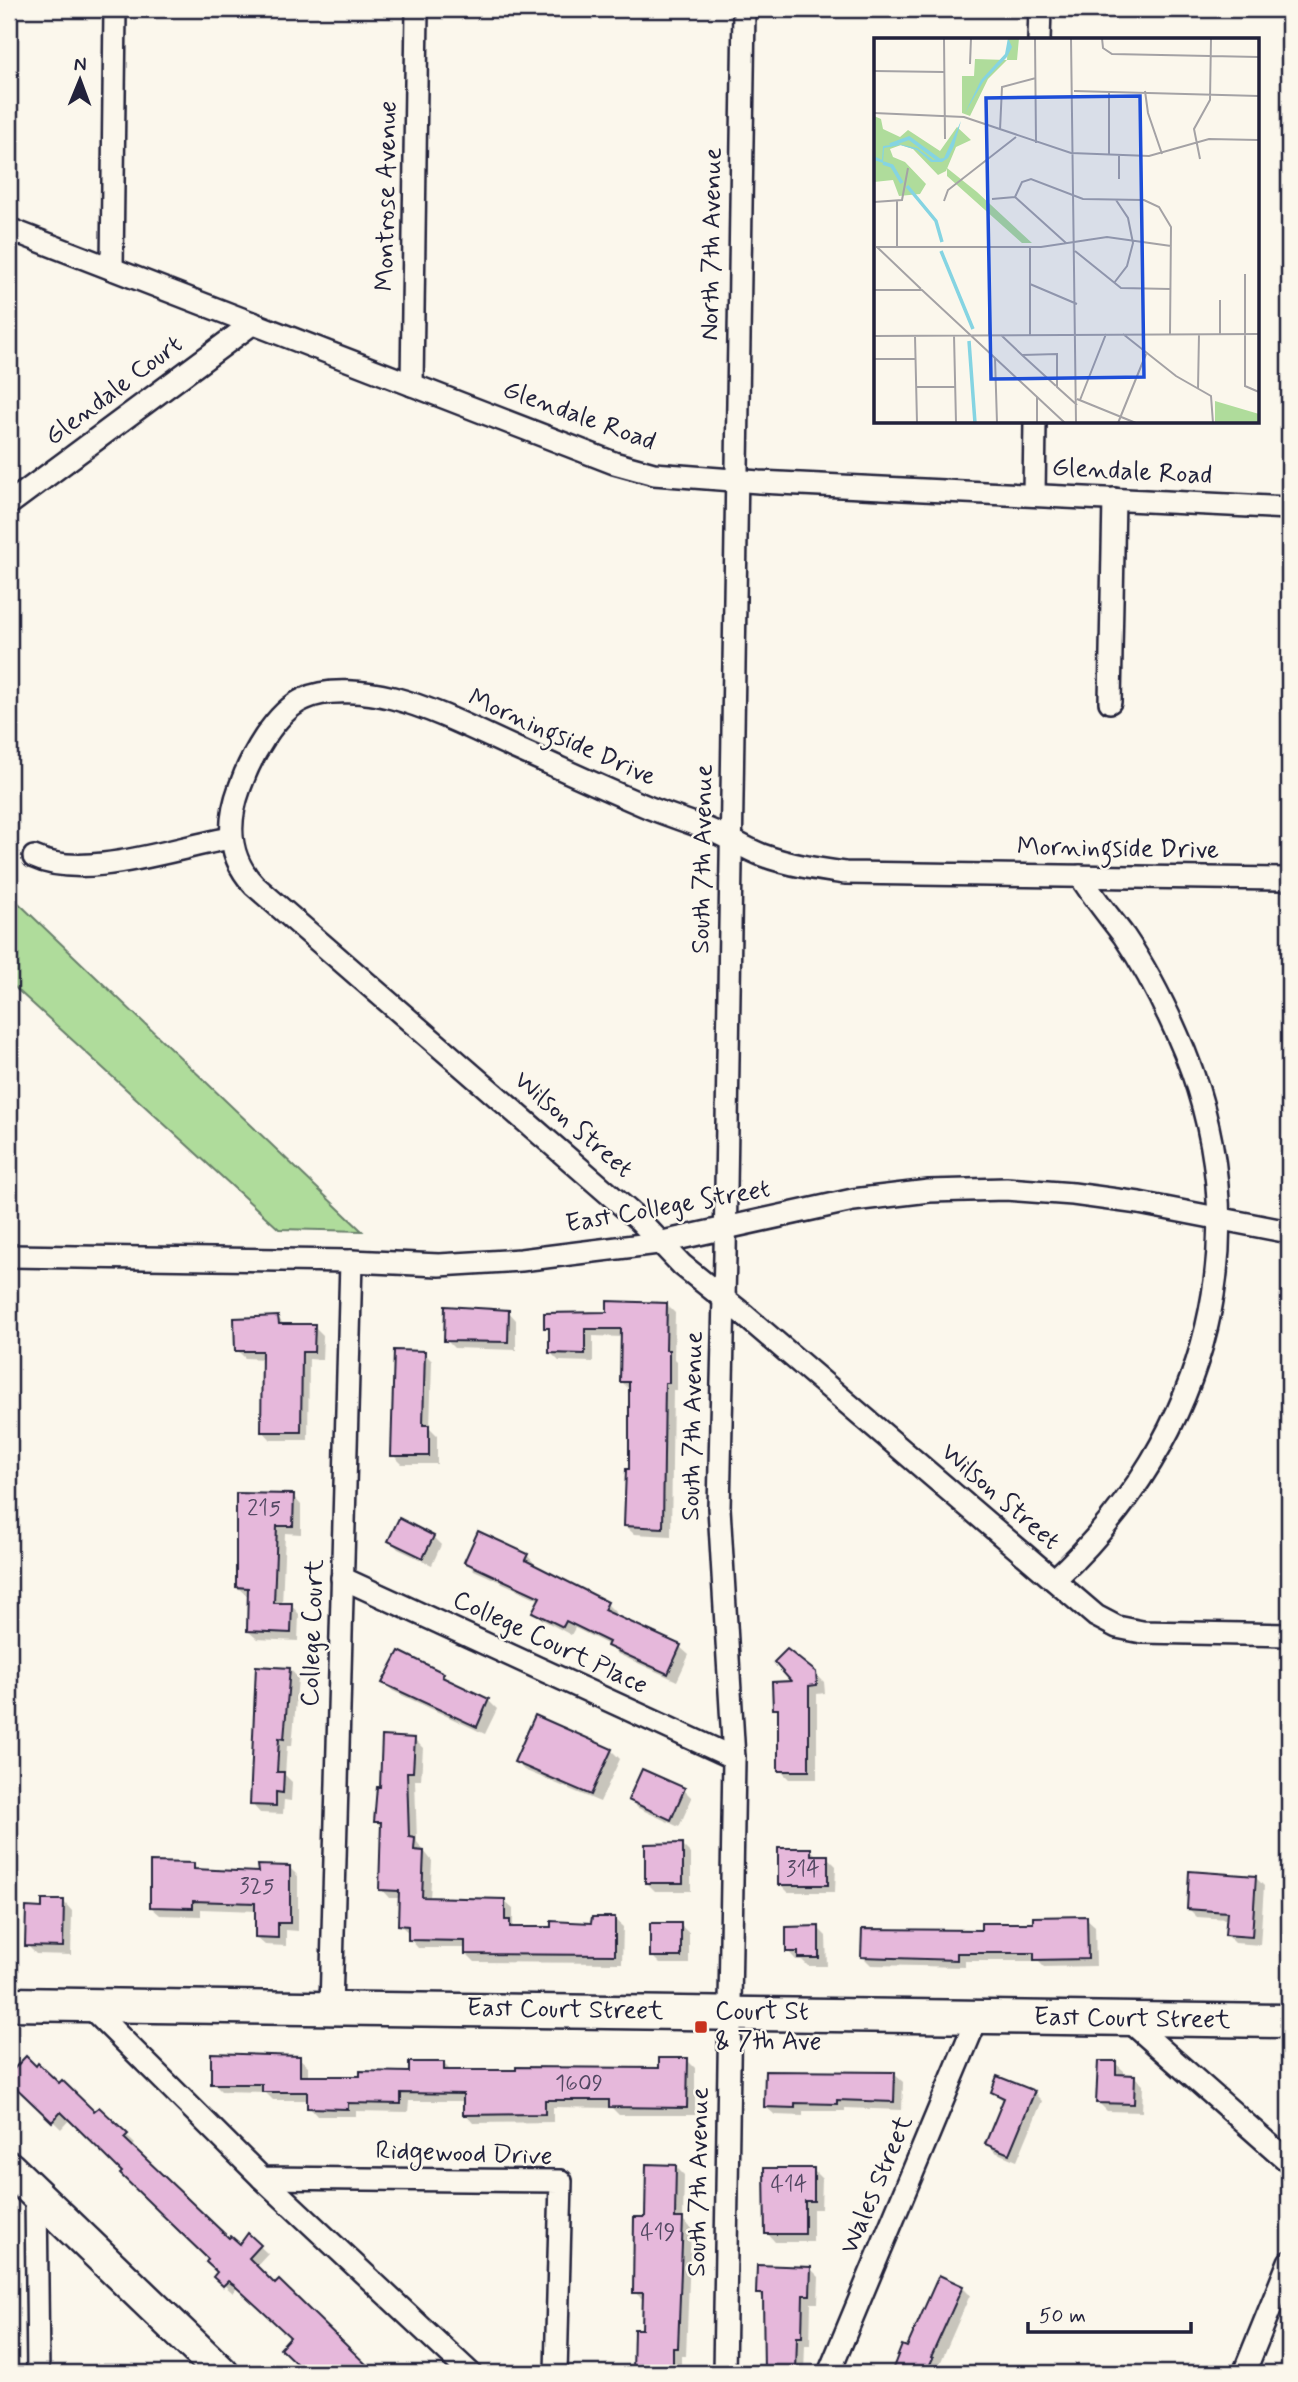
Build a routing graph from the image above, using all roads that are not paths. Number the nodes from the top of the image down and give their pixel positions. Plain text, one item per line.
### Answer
1 (115, 9) edge
2 (417, 9) edge
3 (744, 9) edge
4 (1040, 9) edge
5 (1039, 38) edge
6 (9, 229) edge
7 (112, 270) junction
8 (253, 323) junction
9 (412, 385) junction
10 (1035, 424) edge
11 (735, 480) junction
12 (1034, 495) junction
13 (1114, 499) junction
14 (9, 504) edge
15 (1289, 508) edge
16 (1110, 702) dead end
17 (231, 838) junction
18 (732, 839) junction
19 (34, 857) dead end
20 (1080, 876) junction
21 (1289, 879) edge
22 (1220, 1219) junction
23 (724, 1227) junction
24 (1289, 1232) edge
25 (659, 1243) junction
26 (9, 1256) edge
27 (351, 1261) junction
28 (724, 1298) junction
29 (342, 1577) junction
30 (1054, 1580) junction
31 (1289, 1635) edge
32 (734, 1758) junction
33 (9, 2004) edge
34 (88, 2005) junction
35 (331, 2008) junction
36 (730, 2012) junction
37 (978, 2018) junction
38 (1126, 2018) junction
39 (1289, 2021) edge
40 (1289, 2162) edge
41 (9, 2168) edge
42 (261, 2178) junction
43 (36, 2194) junction
44 (1289, 2262) edge
45 (38, 2373) edge
46 (222, 2373) edge
47 (470, 2373) edge
48 (556, 2373) edge
49 (724, 2373) edge
50 (829, 2373) edge
51 (1244, 2373) edge

1 - 7 street
2 - 9 street, Montrose Avenue
3 - 11 street, North 7th Avenue
4 - 5 street
6 - 7 street, Glendale Road
7 - 8 street, Glendale Road
8 - 9 street, Glendale Road
8 - 14 street, Glendale Court
9 - 11 street, Glendale Road
10 - 12 street
11 - 12 street, Glendale Road
11 - 18 street, South 7th Avenue
12 - 13 street, Glendale Road
13 - 15 street, Glendale Road
13 - 16 street
17 - 18 street, Morningside Drive
17 - 19 street
17 - 25 street, Wilson Street
18 - 20 street, Morningside Drive
18 - 23 street, South 7th Avenue
20 - 21 street, Morningside Drive
20 - 22 street
22 - 23 street, East College Street
22 - 24 street, East College Street
22 - 30 street
23 - 25 street, East College Street
23 - 28 street, South 7th Avenue
25 - 27 street, East College Street
25 - 28 street, Wilson Street
26 - 27 street, East College Street
27 - 29 street, College Court
28 - 30 street, Wilson Street
28 - 32 street, South 7th Avenue
29 - 32 street, College Court Place
29 - 35 street, College Court
30 - 31 street, Wilson Street
32 - 36 street, South 7th Avenue
33 - 34 street, East Court Street
34 - 35 street, East Court Street
34 - 42 street
35 - 36 street, East Court Street
36 - 37 street, East Court Street
36 - 49 street, South 7th Avenue
37 - 38 street, East Court Street
37 - 50 street, Wales Street
38 - 39 street, East Court Street
38 - 40 street
41 - 43 street
42 - 47 street
42 - 48 street, Ridgewood Drive
43 - 45 street
43 - 46 street
44 - 51 street

